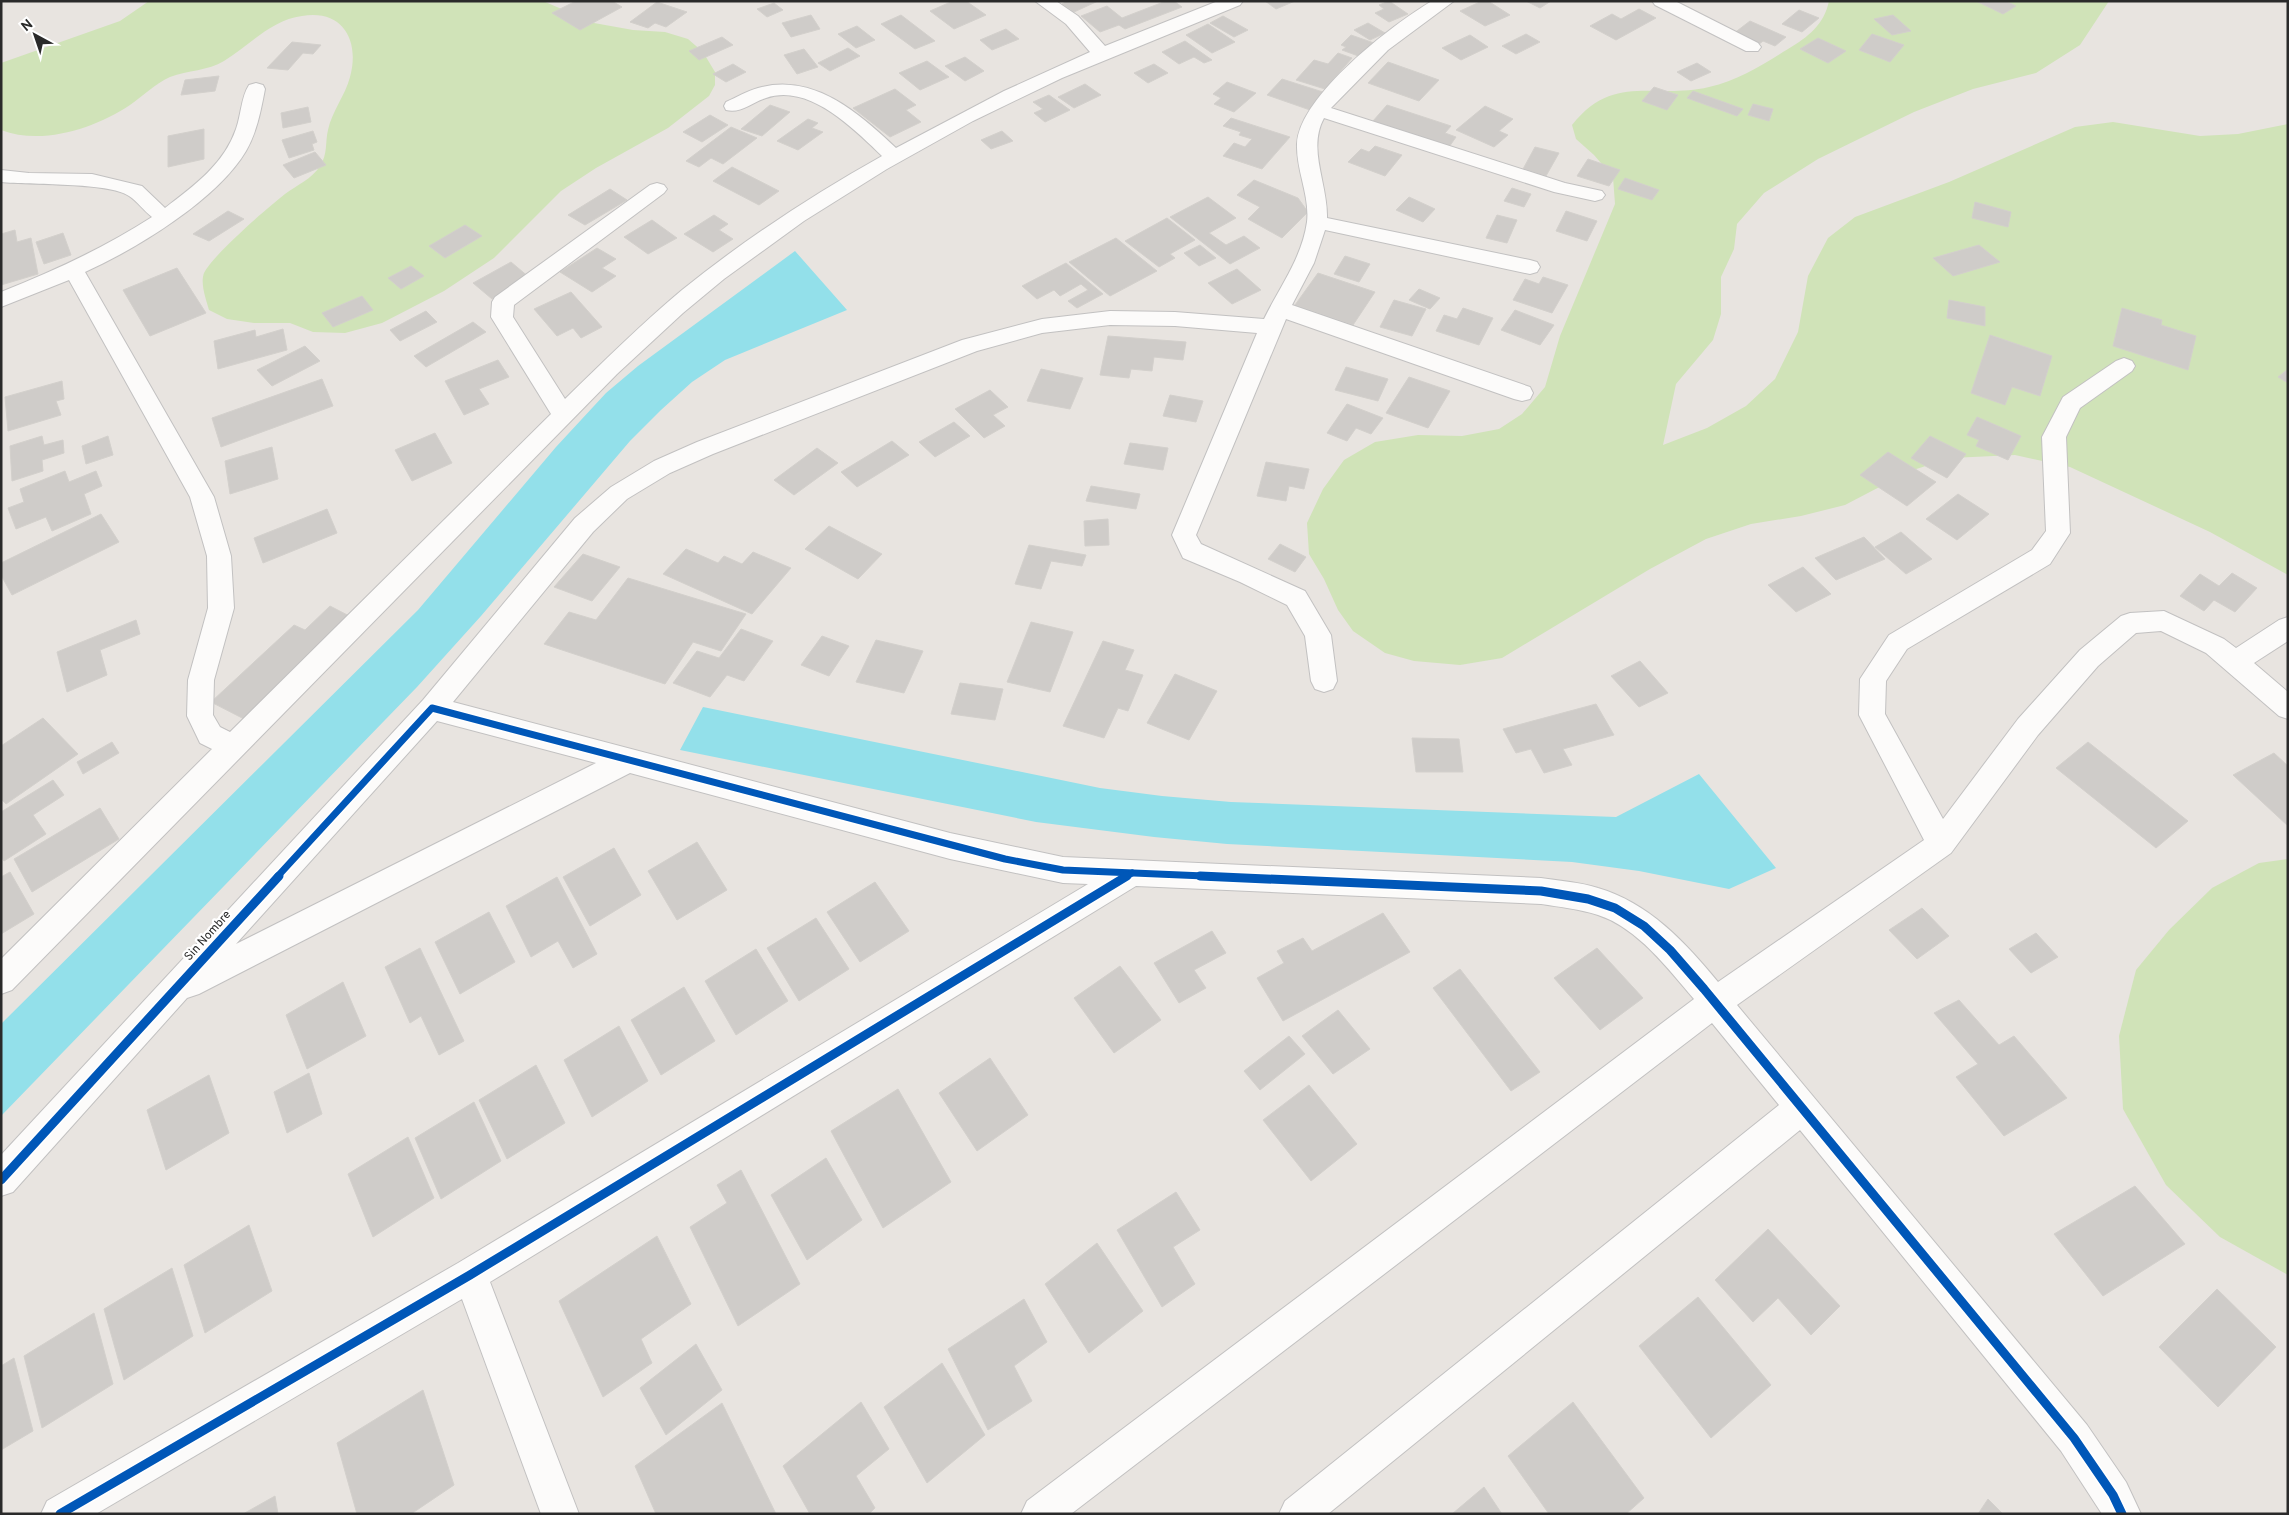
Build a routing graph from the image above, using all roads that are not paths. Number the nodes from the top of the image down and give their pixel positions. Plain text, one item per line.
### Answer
1 (1044, 1) edge
2 (1234, 1) edge
3 (1445, 1) edge
4 (1661, 1) edge
5 (1752, 47) dead end
6 (1102, 54) junction
7 (256, 89) dead end
8 (733, 106) dead end
9 (1319, 110) junction
10 (893, 156) junction
11 (1, 176) edge
12 (656, 189) dead end
13 (1595, 195) dead end
14 (164, 218) junction
15 (1316, 222) junction
16 (1530, 267) dead end
17 (74, 271) junction
18 (1, 300) edge
19 (1275, 318) junction
20 (2124, 366) dead end
21 (1522, 393) dead end
22 (563, 415) junction
23 (2288, 627) edge
24 (2234, 663) junction
25 (1324, 681) dead end
26 (432, 708) junction
27 (2288, 708) edge
28 (234, 747) junction
29 (628, 760) junction
30 (1941, 844) junction
31 (1132, 873) junction
32 (1, 980) edge
33 (173, 992) junction
34 (1715, 1002) junction
35 (1802, 1107) junction
36 (1, 1180) edge
37 (470, 1275) junction
38 (60, 1514) edge
39 (560, 1514) edge
40 (1040, 1514) edge
41 (1298, 1514) edge
42 (2122, 1514) edge

1 - 6 street
2 - 6 street
3 - 9 street
4 - 5 street
6 - 10 street
7 - 14 street
8 - 10 street
9 - 13 street
9 - 15 street
10 - 22 street
11 - 14 street
12 - 22 street
14 - 17 street
15 - 16 street
15 - 19 street
17 - 18 street
17 - 28 street
19 - 21 street, Sin Nombre
19 - 25 street
19 - 26 street, Sin Nombre
20 - 30 street
22 - 28 street
23 - 24 street
24 - 27 street
24 - 30 street
26 - 29 street
26 - 33 street, Sin Nombre
28 - 32 street
29 - 31 street
29 - 33 street
30 - 34 street
31 - 34 street
31 - 37 street
33 - 36 street, Sin Nombre
34 - 35 street
34 - 40 street
35 - 41 street
35 - 42 street
37 - 38 street
37 - 39 street

